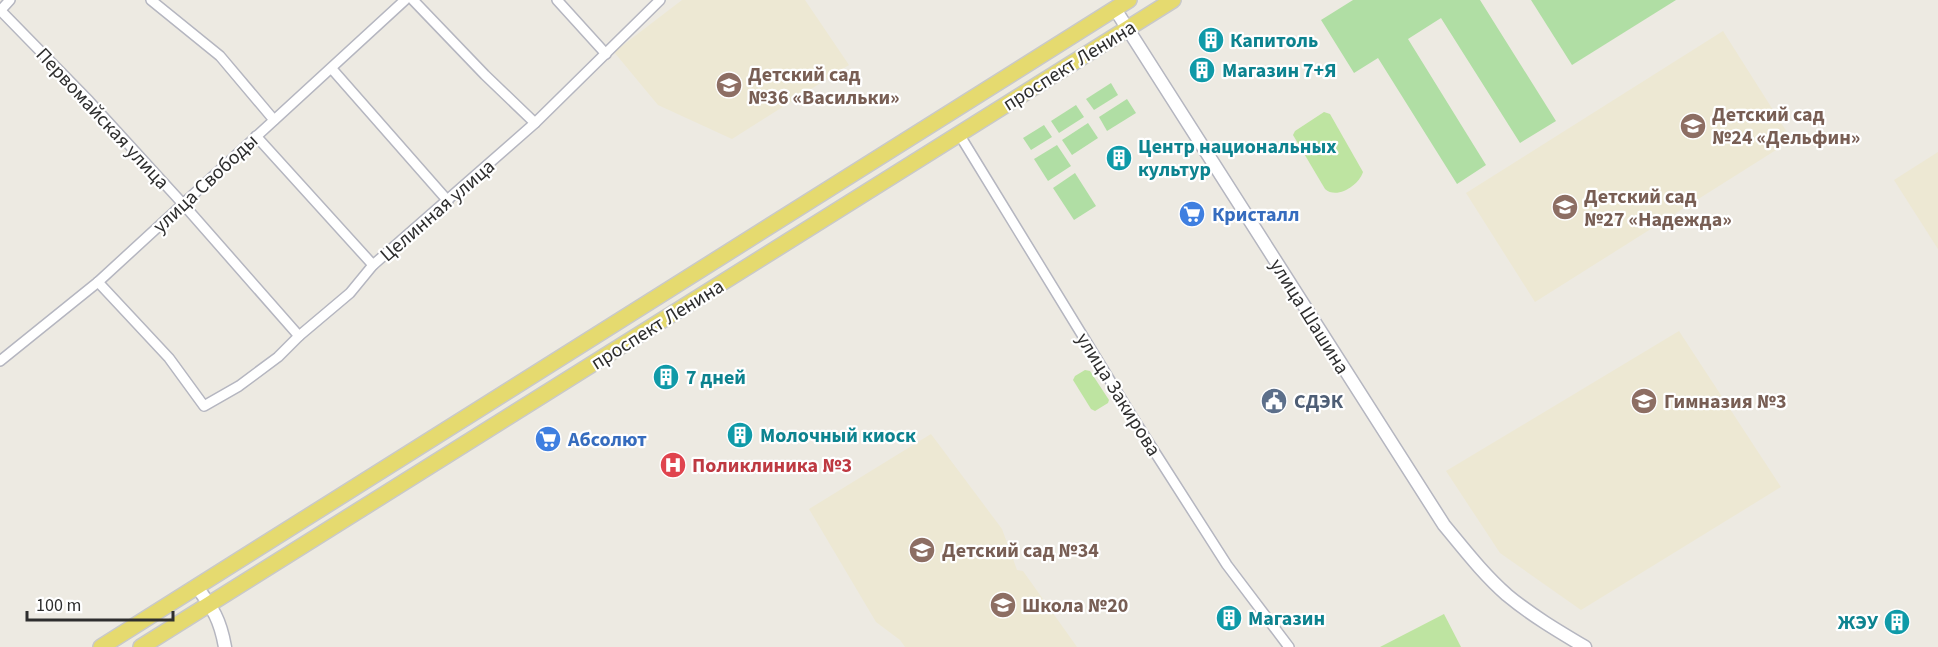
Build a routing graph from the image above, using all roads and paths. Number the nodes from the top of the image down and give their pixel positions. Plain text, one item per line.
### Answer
1 (10, 0) edge
2 (151, 0) edge
3 (405, 0) edge
4 (413, 0) edge
5 (557, 0) edge
6 (660, 0) edge
7 (1129, 0) edge
8 (1173, 0) edge
9 (1115, 9) junction
10 (0, 10) edge
11 (1127, 28) junction
12 (606, 54) junction
13 (332, 69) junction
14 (274, 120) junction
15 (535, 123) junction
16 (959, 134) junction
17 (256, 136) junction
18 (448, 201) junction
19 (183, 204) junction
20 (757, 234) junction
21 (769, 254) junction
22 (373, 265) junction
23 (98, 282) junction
24 (299, 336) junction
25 (0, 361) edge
26 (197, 587) junction
27 (210, 604) junction
28 (101, 647) edge
29 (141, 647) edge
30 (225, 647) edge
31 (1289, 647) edge
32 (1585, 647) edge

1 - 10 street
2 - 14 street
3 - 13 street, улица Свободы
4 - 15 street
5 - 12 street
6 - 12 street, Целинная улица
7 - 9 main road, проспект Ленина
8 - 11 main road, проспект Ленина
9 - 11 street, улица Шашина
9 - 20 main road, проспект Ленина
10 - 19 street, Первомайская улица
11 - 16 main road, проспект Ленина
11 - 32 street, улица Шашина
12 - 15 street, Целинная улица
13 - 14 street, улица Свободы
13 - 18 street
14 - 17 street, улица Свободы
15 - 18 street, Целинная улица
16 - 21 main road, проспект Ленина
16 - 31 street, улица Закирова
17 - 19 street, улица Свободы
17 - 22 street
18 - 22 street, Целинная улица
19 - 23 street, улица Свободы
19 - 24 street, Первомайская улица
20 - 21 main road
20 - 26 main road, проспект Ленина
21 - 27 main road, проспект Ленина
22 - 24 street, Целинная улица
23 - 24 street, Целинная улица
23 - 25 street, улица Свободы
26 - 27 street
26 - 28 main road, проспект Ленина
27 - 29 main road, проспект Ленина
27 - 30 street

